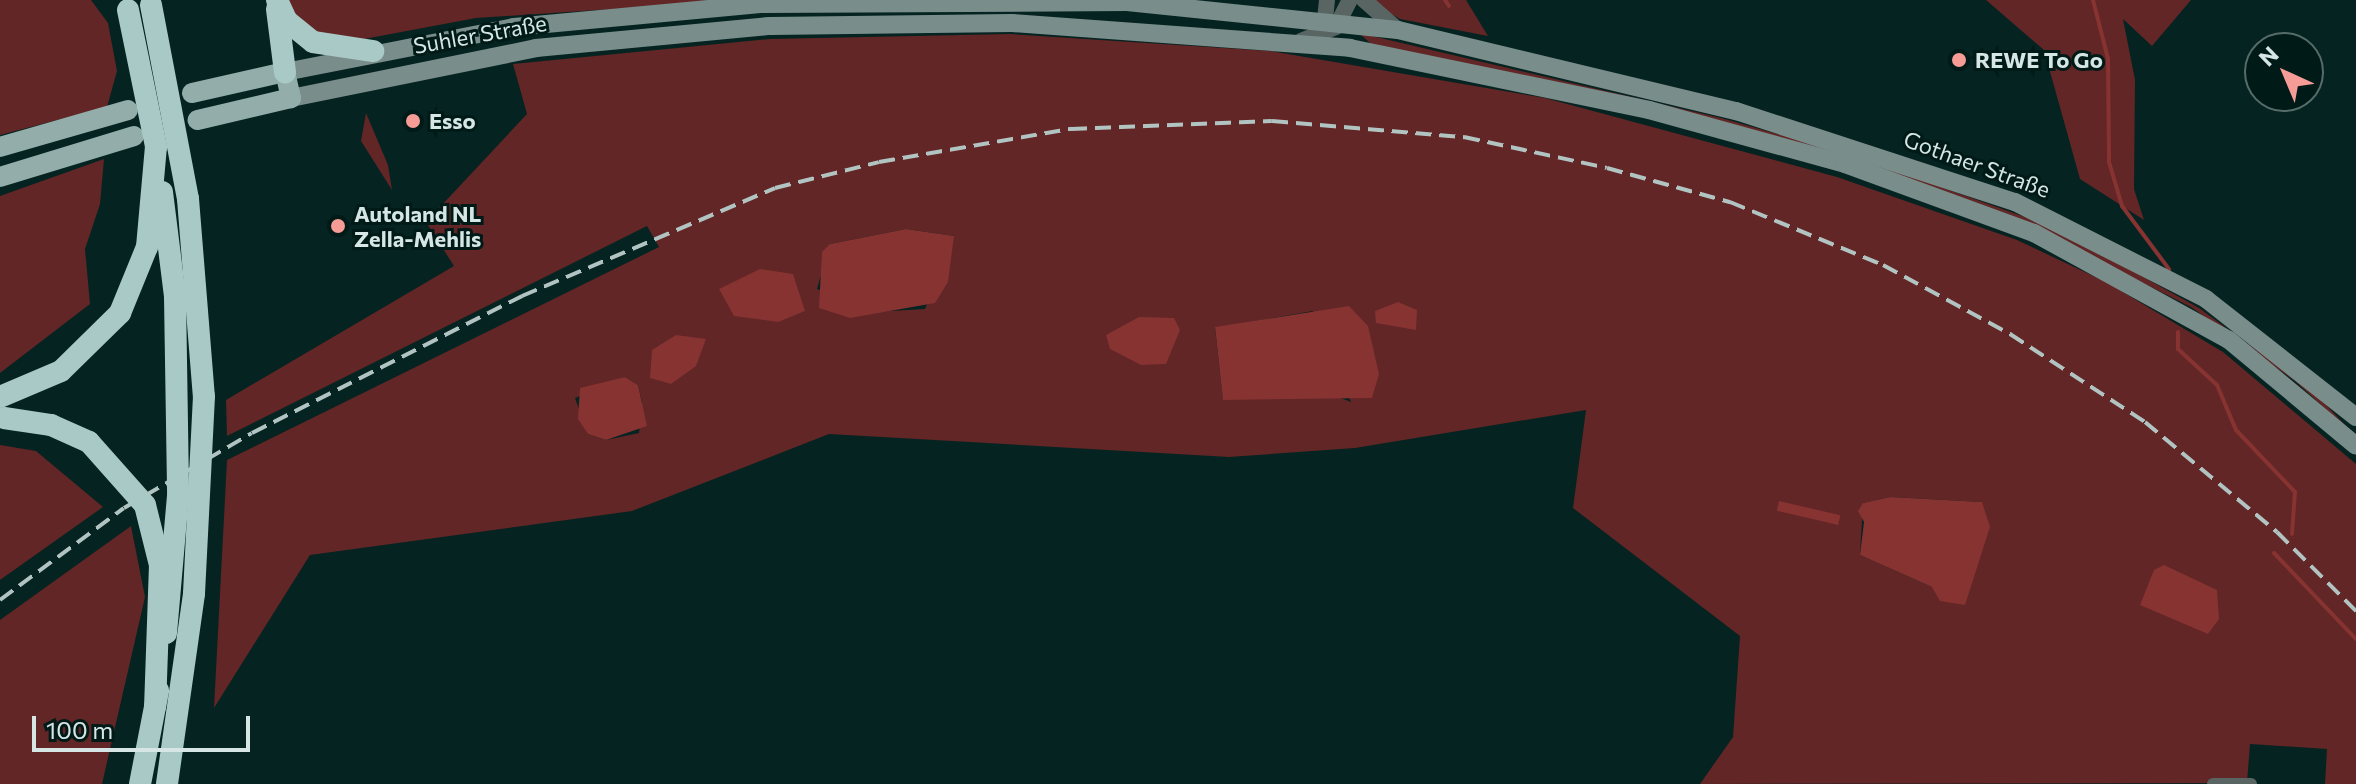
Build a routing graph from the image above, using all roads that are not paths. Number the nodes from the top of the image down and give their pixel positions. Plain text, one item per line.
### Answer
1 (276, 0) edge
2 (1350, 0) edge
3 (1364, 0) edge
4 (150, 2) edge
5 (126, 5) edge
6 (1331, 18) edge
7 (1398, 30) junction
8 (1299, 41) junction
9 (1350, 48) junction
10 (373, 51) junction
11 (285, 72) junction
12 (192, 93) dead end
13 (291, 98) junction
14 (128, 110) dead end
15 (198, 120) dead end
16 (134, 136) dead end
17 (0, 147) edge
18 (156, 147) junction
19 (0, 177) edge
20 (1, 408) edge
21 (2356, 417) edge
22 (2356, 446) edge
23 (155, 707) junction
24 (140, 784) edge
25 (167, 784) edge
26 (2213, 784) edge
27 (2251, 784) edge

1 - 10 highway
1 - 11 highway
2 - 6 street
3 - 7 street
4 - 25 highway, bridge
5 - 18 highway, bridge
6 - 7 main road, Suhler Straße
6 - 8 street
6 - 9 main road
6 - 10 main road, Suhler Straße
7 - 21 main road, Gothaer Straße
8 - 9 main road, Suhler Straße
8 - 13 main road, Suhler Straße
9 - 22 main road, Gothaer Straße
10 - 11 main road, Suhler Straße
11 - 12 main road, Suhler Straße
11 - 13 main road
13 - 15 main road, Suhler Straße
14 - 17 main road
16 - 19 main road
18 - 20 highway
18 - 23 highway, bridge
20 - 23 highway, bridge
23 - 24 highway
26 - 27 street

